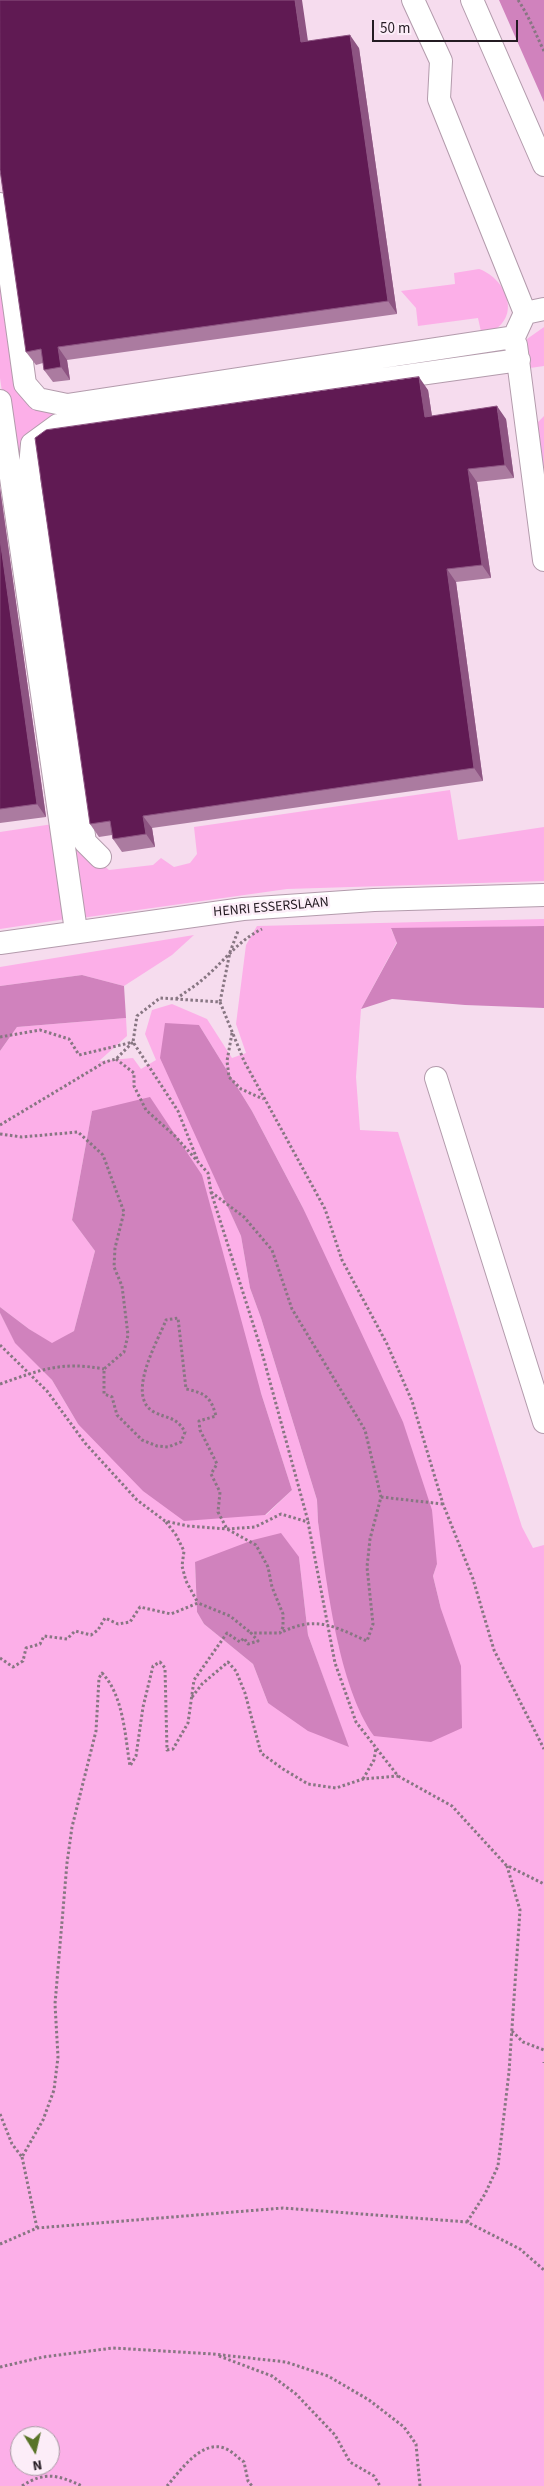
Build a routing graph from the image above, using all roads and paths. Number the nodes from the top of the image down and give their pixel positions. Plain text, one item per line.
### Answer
1 (413, 0) edge
2 (472, 0) edge
3 (518, 0) edge
4 (544, 51) edge
5 (544, 165) edge
6 (0, 204) edge
7 (535, 311) edge
8 (514, 338) junction
9 (519, 360) junction
10 (0, 401) edge
11 (544, 560) edge
12 (100, 857) dead end
13 (544, 895) edge
14 (268, 927) dead end
15 (76, 931) junction
16 (238, 931) dead end
17 (0, 943) edge
18 (230, 952) junction
19 (175, 999) junction
20 (220, 1002) junction
21 (232, 1033) junction
22 (0, 1037) edge
23 (133, 1042) junction
24 (116, 1059) junction
25 (436, 1078) dead end
26 (264, 1099) junction
27 (0, 1125) edge
28 (0, 1134) edge
29 (199, 1163) junction
30 (211, 1192) junction
31 (0, 1345) edge
32 (104, 1369) junction
33 (28, 1374) junction
34 (0, 1384) edge
35 (544, 1422) edge
36 (381, 1497) junction
37 (443, 1504) junction
38 (165, 1521) junction
39 (308, 1522) junction
40 (227, 1529) junction
41 (198, 1603) junction
42 (328, 1624) junction
43 (251, 1633) junction
44 (280, 1634) junction
45 (0, 1658) edge
46 (192, 1698) junction
47 (376, 1748) junction
48 (544, 1749) edge
49 (398, 1776) junction
50 (363, 1779) junction
51 (506, 1865) junction
52 (544, 1884) edge
53 (512, 2030) junction
54 (544, 2050) edge
55 (0, 2114) edge
56 (22, 2158) junction
57 (467, 2222) junction
58 (36, 2228) junction
59 (0, 2244) edge
60 (544, 2270) edge
61 (213, 2354) junction
62 (0, 2367) edge
63 (22, 2486) edge
64 (82, 2486) edge
65 (167, 2486) edge
66 (252, 2486) edge
67 (380, 2486) edge
68 (420, 2486) edge

1 - 7 street
2 - 5 street
3 - 4 path
6 - 8 street
7 - 8 street
8 - 9 street
9 - 11 street
9 - 12 street
10 - 15 street
13 - 15 street, HENRI ESSERSLAAN
14 - 18 path
15 - 17 street, HENRI ESSERSLAAN
16 - 18 path
18 - 19 path
18 - 20 path
19 - 20 path
19 - 23 path
20 - 21 path
21 - 26 path
21 - 26 path
22 - 23 path
23 - 24 path
23 - 29 path
24 - 27 path
24 - 29 path
25 - 35 street
26 - 37 path
28 - 32 path
29 - 30 path
30 - 36 path
30 - 39 path
31 - 33 path
32 - 33 path
32 - 40 path
33 - 34 path
33 - 38 path
36 - 37 path
36 - 42 path
37 - 48 path
38 - 40 path
38 - 41 path
39 - 40 path
39 - 42 path
40 - 44 path
41 - 43 path
41 - 45 path
42 - 44 path
42 - 47 path
43 - 44 path
43 - 46 path
46 - 50 path
46 - 56 path
47 - 49 path
47 - 50 path
49 - 50 path
49 - 51 path
51 - 52 path
51 - 53 path
53 - 54 path
53 - 57 path
55 - 56 path
56 - 58 path
57 - 58 path
57 - 60 path
58 - 59 path
61 - 62 path
61 - 67 path
61 - 68 path
63 - 64 path
65 - 66 path

